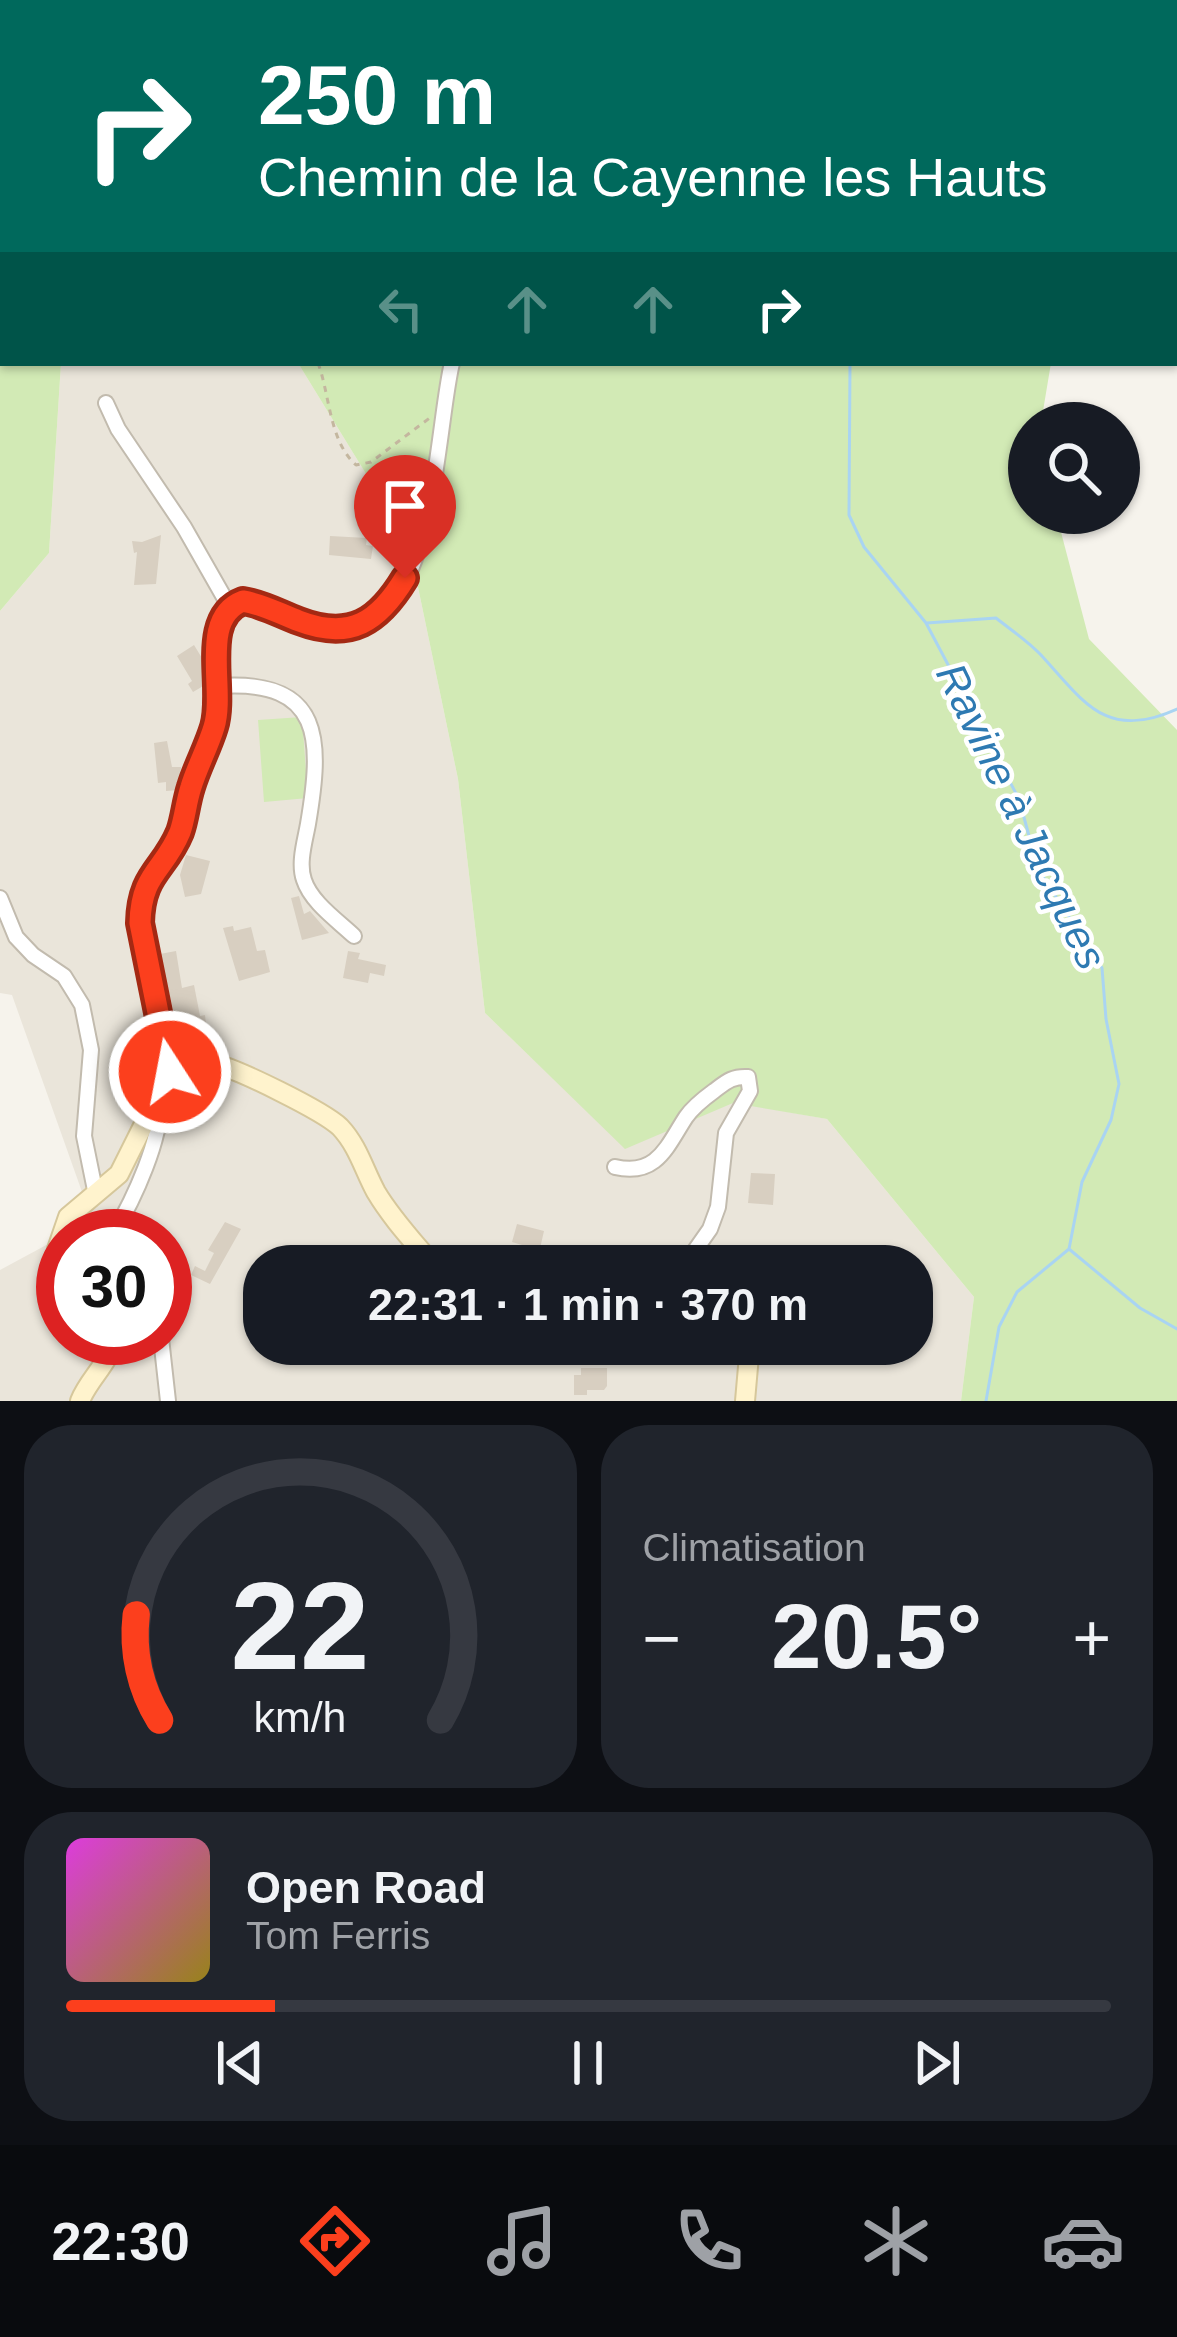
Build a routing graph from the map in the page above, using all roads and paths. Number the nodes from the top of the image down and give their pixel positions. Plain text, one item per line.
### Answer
1 (319, 366) edge
2 (452, 366) edge
3 (106, 404) dead end
4 (444, 411) junction
5 (229, 606) junction
6 (219, 686) junction
7 (0, 898) edge
8 (354, 936) dead end
9 (165, 1081) junction
10 (615, 1167) dead end
11 (96, 1195) junction
12 (78, 1209) edge
13 (127, 1209) edge
14 (416, 1245) edge
15 (699, 1245) edge
16 (102, 1365) edge
17 (164, 1365) edge
18 (748, 1365) edge
19 (80, 1401) edge
20 (168, 1401) edge
21 (745, 1401) edge

1 - 4 path
2 - 4 street
3 - 5 street
4 - 5 street
5 - 6 street
6 - 8 street
6 - 9 street
7 - 11 street
9 - 11 main road
9 - 13 street
9 - 14 main road
10 - 15 street
11 - 12 main road
16 - 19 main road
17 - 20 street
18 - 21 main road

